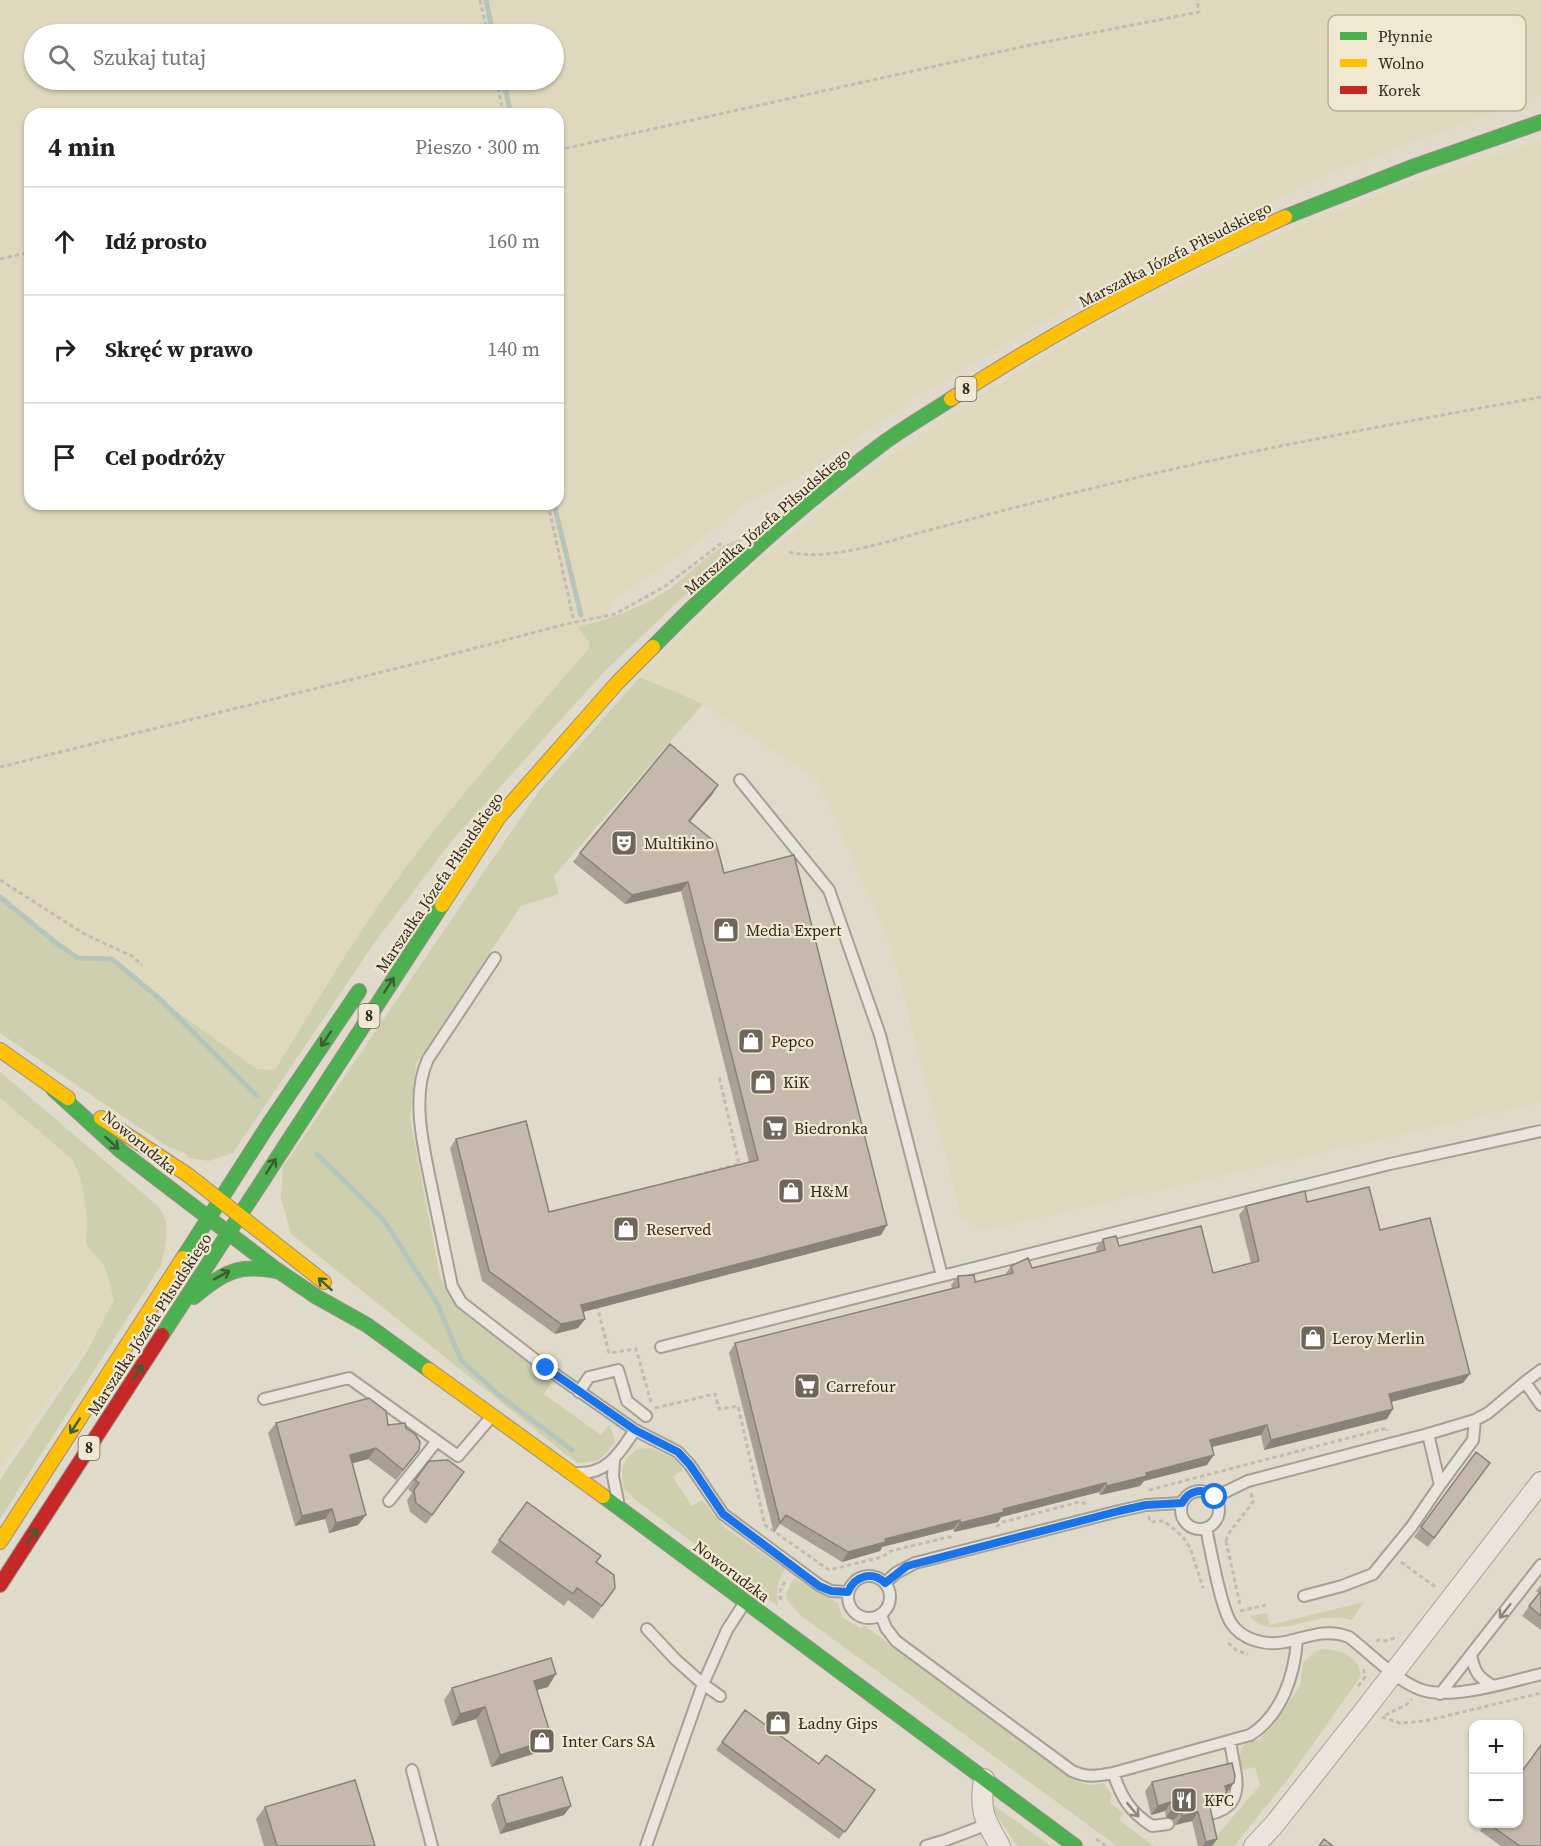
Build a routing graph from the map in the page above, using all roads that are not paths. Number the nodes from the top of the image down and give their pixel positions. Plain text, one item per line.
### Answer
1 (1541, 122) edge
2 (740, 780) dead end
3 (499, 817) junction
4 (442, 878) dead end
5 (495, 958) dead end
6 (368, 977) dead end
7 (0, 1050) edge
8 (53, 1089) junction
9 (1541, 1131) edge
10 (220, 1200) junction
11 (240, 1215) junction
12 (209, 1218) junction
13 (228, 1233) junction
14 (280, 1272) junction
15 (942, 1276) junction
16 (177, 1312) junction
17 (367, 1325) junction
18 (661, 1347) dead end
19 (1541, 1370) edge
20 (1525, 1382) junction
21 (579, 1392) junction
22 (264, 1399) dead end
23 (1541, 1405) edge
24 (493, 1416) junction
25 (646, 1416) dead end
26 (1475, 1420) junction
27 (635, 1430) junction
28 (1428, 1434) junction
29 (437, 1441) junction
30 (614, 1460) junction
31 (571, 1473) junction
32 (1541, 1482) edge
33 (1440, 1485) junction
34 (1215, 1497) junction
35 (389, 1501) dead end
36 (1182, 1503) junction
37 (622, 1510) junction
38 (1206, 1528) junction
39 (0, 1542) edge
40 (1541, 1565) edge
41 (885, 1583) junction
42 (0, 1585) edge
43 (848, 1592) junction
44 (1304, 1596) dead end
45 (745, 1601) junction
46 (881, 1615) junction
47 (647, 1629) dead end
48 (1297, 1639) junction
49 (1471, 1655) junction
50 (1393, 1672) junction
51 (1541, 1674) edge
52 (703, 1683) junction
53 (1493, 1686) junction
54 (1440, 1694) junction
55 (720, 1696) dead end
56 (1230, 1741) junction
57 (412, 1770) dead end
58 (1113, 1773) junction
59 (984, 1779) junction
60 (1210, 1814) edge
61 (988, 1824) junction
62 (1168, 1824) dead end
63 (1273, 1826) junction
64 (432, 1846) edge
65 (646, 1846) edge
66 (926, 1846) edge
67 (1000, 1846) edge
68 (1076, 1846) edge
69 (1254, 1846) edge
70 (1262, 1846) edge

1 - 3 main road, Marszałka Józefa Piłsudskiego / 8
2 - 15 lane
3 - 4 main road, 8
11 -> 3 main road, Marszałka Józefa Piłsudskiego / 8
5 - 21 lane
6 -> 10 main road, Marszałka Józefa Piłsudskiego / 8
7 - 8 main road, Noworudzka
8 - 10 main road, Noworudzka
8 -> 12 main road, Noworudzka
9 - 15 lane
10 - 11 main road, Noworudzka
10 - 12 main road, 8
11 - 13 main road, 8
17 -> 11 main road, Noworudzka
12 - 13 main road, Noworudzka
12 -> 39 main road, Marszałka Józefa Piłsudskiego / 8
13 - 14 main road, Noworudzka
13 - 16 main road, Marszałka Józefa Piłsudskiego / 8
16 -> 14 main road
14 - 17 main road, Noworudzka
15 - 18 lane
42 -> 16 main road, Marszałka Józefa Piłsudskiego / 8
17 - 24 main road, Noworudzka
19 - 20 lane
20 - 23 lane
20 - 26 lane
21 - 25 lane
21 - 27 lane
22 - 29 lane
24 - 29 lane
24 - 31 main road, Noworudzka
26 - 28 lane
26 - 33 lane
27 - 30 lane
27 - 43 lane
28 - 33 lane
28 - 34 lane
29 - 35 lane
30 - 31 lane
30 - 37 lane
31 - 37 main road, Noworudzka
32 - 50 street
33 - 44 lane
34 - 36 lane
34 - 38 lane
36 - 38 lane
36 - 41 lane
37 - 45 main road, Noworudzka
38 - 48 lane
40 -> 49 lane
41 - 43 lane
41 - 46 lane
43 - 46 lane
45 - 52 lane
45 - 59 main road, Noworudzka
46 - 58 lane
47 - 52 lane
48 - 50 lane
48 - 56 lane
49 - 53 lane
49 - 54 lane
50 - 54 lane
50 - 63 street
51 - 53 lane
52 - 55 lane
52 - 65 lane
53 - 54 lane
56 - 58 lane
56 - 60 lane
57 - 64 lane
58 -> 62 lane
59 - 61 street
59 - 68 main road, Noworudzka
61 - 66 lane
61 - 67 street
63 - 69 street
63 - 70 street

